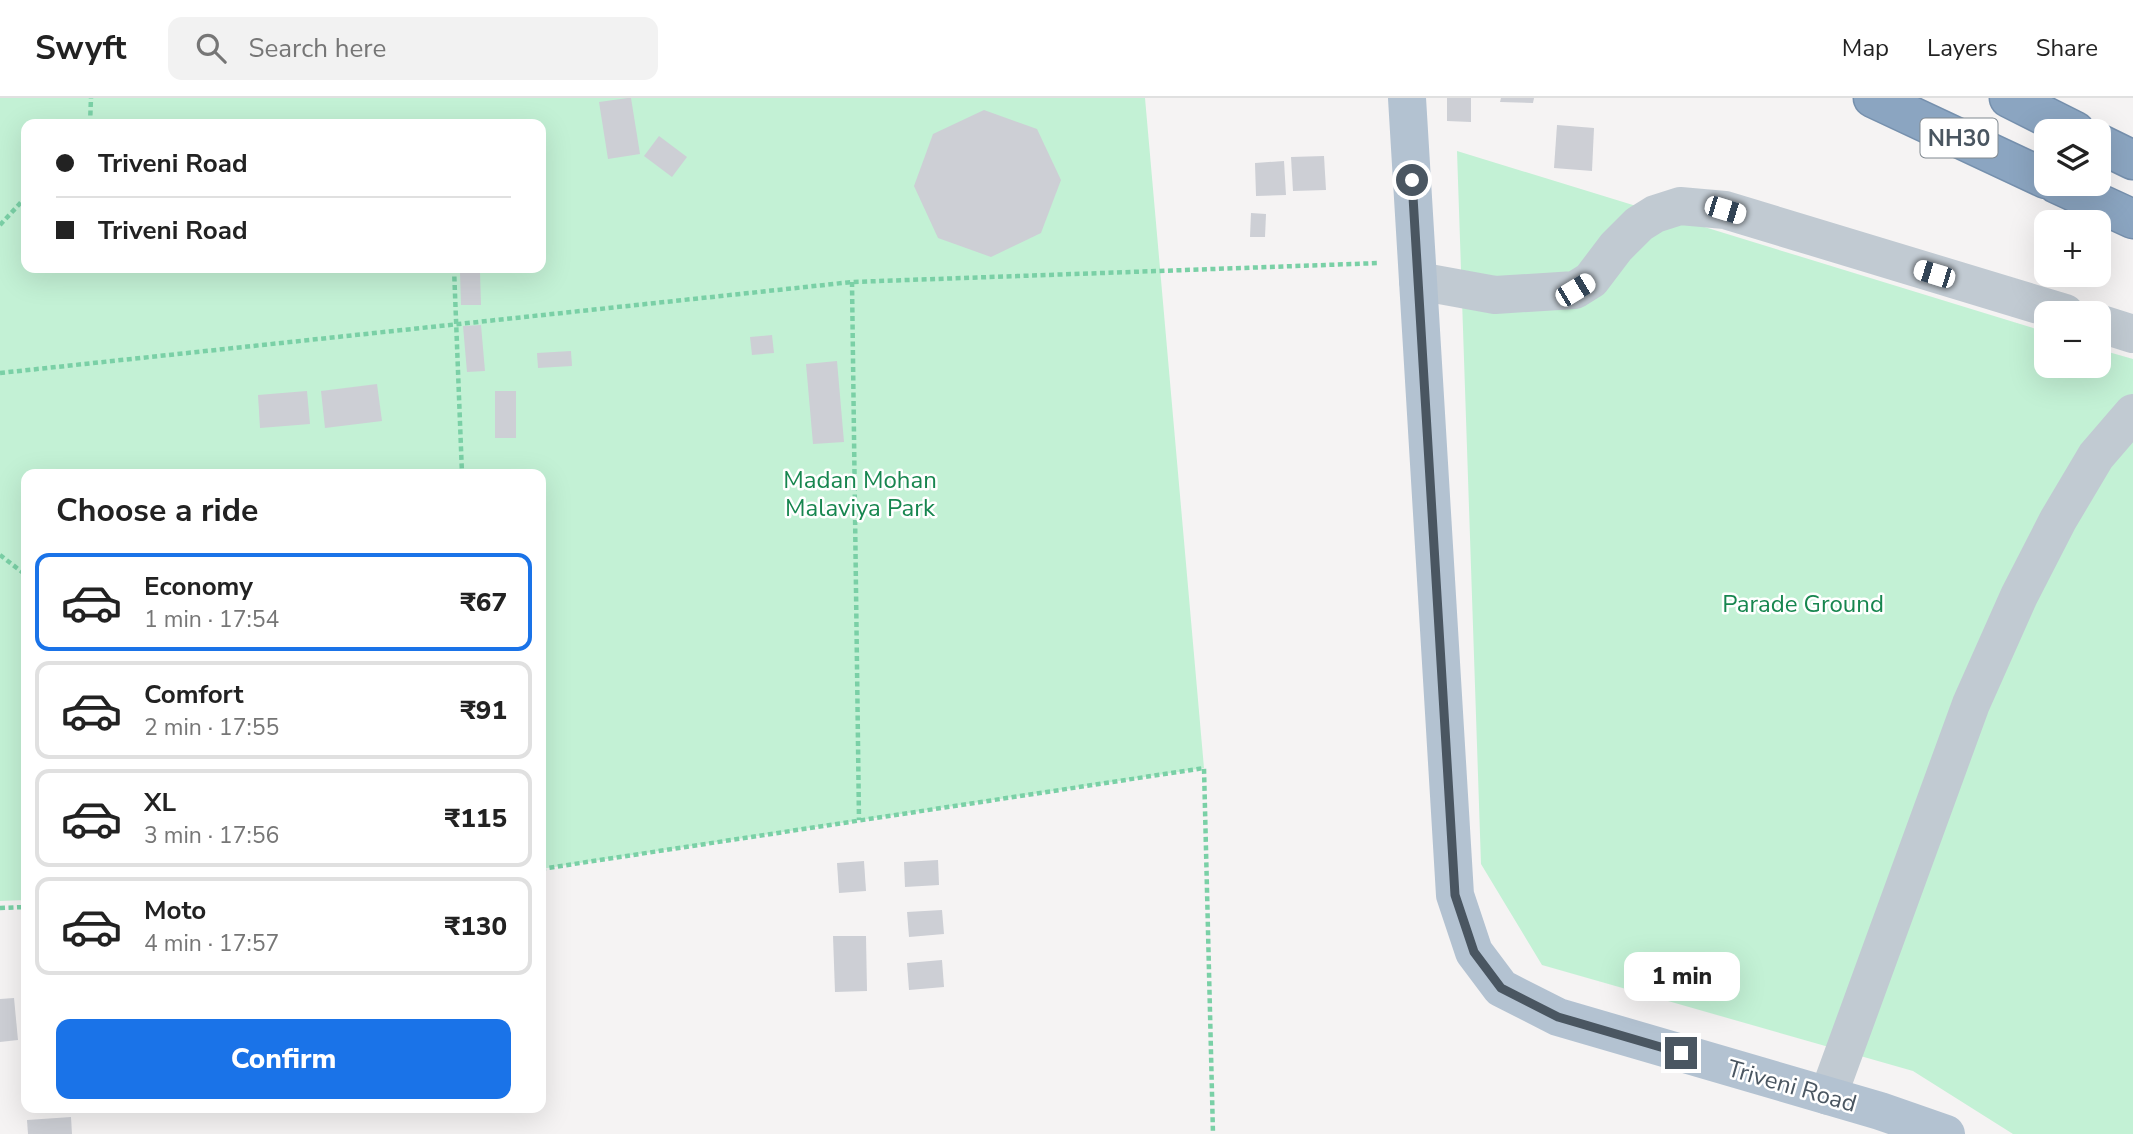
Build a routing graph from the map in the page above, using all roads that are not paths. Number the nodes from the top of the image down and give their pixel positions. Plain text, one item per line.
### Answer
1 (1408, 98) edge
2 (1872, 98) edge
3 (2008, 98) edge
4 (2051, 119) edge
5 (2111, 149) edge
6 (2133, 160) edge
7 (2034, 172) edge
8 (2083, 196) edge
9 (2133, 219) edge
10 (1417, 271) junction
11 (2034, 304) edge
12 (2111, 327) edge
13 (2133, 334) edge
14 (2133, 413) edge
15 (1828, 1097) junction
16 (1945, 1134) edge

1 - 10 main road, Triveni Road
2 - 7 highway, NH30
3 - 4 highway, NH30
5 - 6 highway
8 - 9 highway
10 - 11 street
10 - 15 main road, Triveni Road
12 - 13 street
14 - 15 street
15 - 16 main road, Triveni Road

